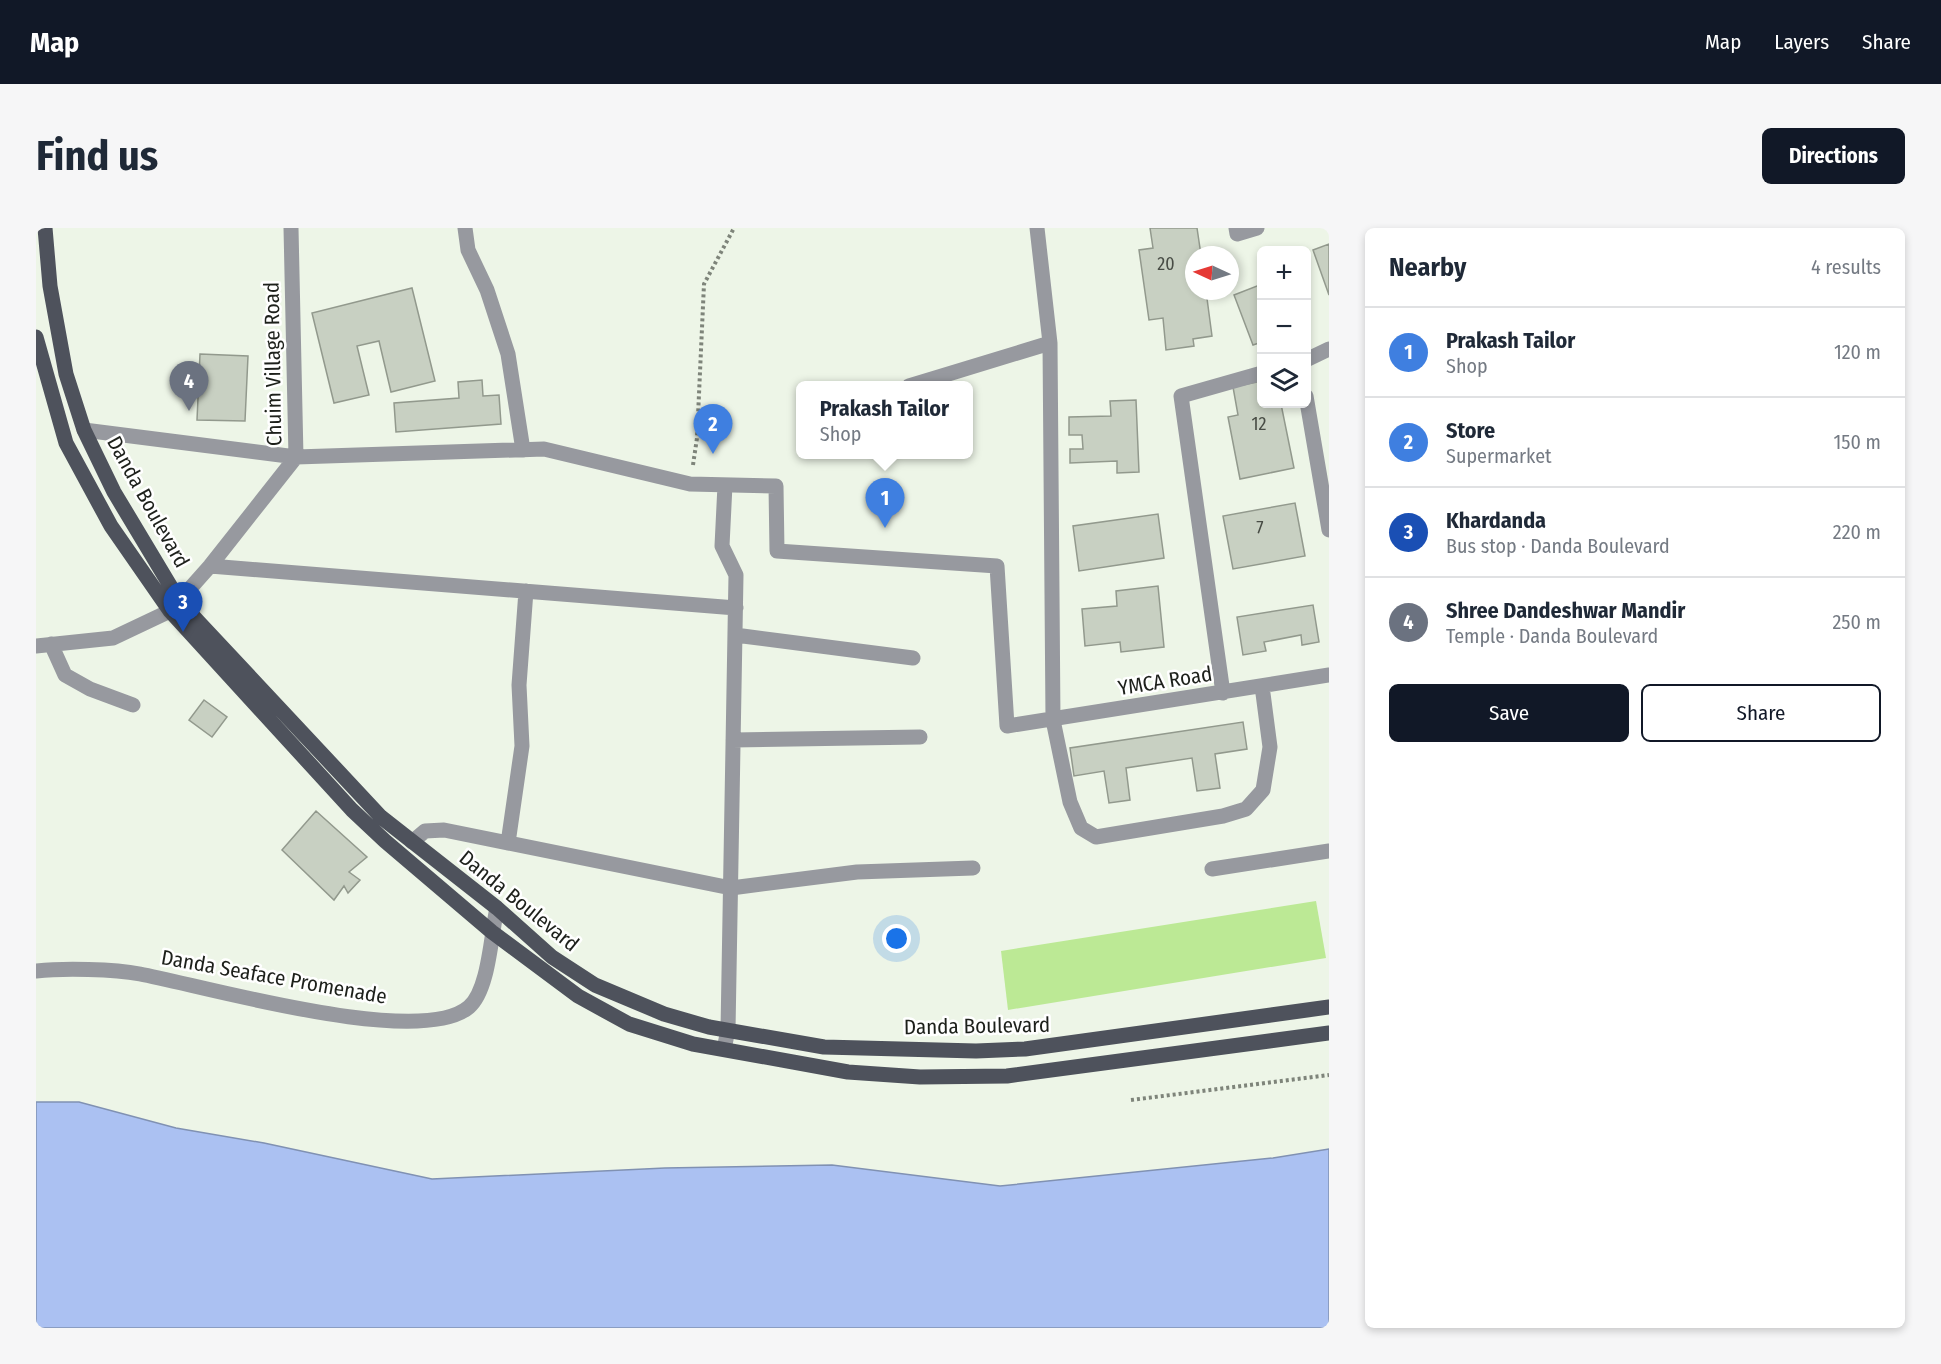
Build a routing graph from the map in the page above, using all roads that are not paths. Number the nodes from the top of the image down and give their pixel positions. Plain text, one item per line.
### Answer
1 (45, 228) edge
2 (291, 228) edge
3 (465, 228) edge
4 (1037, 228) edge
5 (1236, 228) edge
6 (1257, 228) edge
7 (56, 330) junction
8 (36, 334) edge
9 (1050, 343) junction
10 (1329, 349) edge
11 (1311, 358) edge
12 (1257, 375) edge
13 (925, 381) edge
14 (1308, 408) edge
15 (84, 430) junction
16 (523, 450) junction
17 (296, 457) junction
18 (724, 485) junction
19 (1329, 530) edge
20 (210, 566) junction
21 (526, 591) junction
22 (175, 607) junction
23 (736, 608) junction
24 (735, 635) junction
25 (44, 645) edge
26 (913, 658) dead end
27 (1329, 675) edge
28 (1263, 686) junction
29 (1223, 693) junction
30 (133, 705) dead end
31 (1053, 720) junction
32 (920, 737) dead end
33 (733, 740) junction
34 (412, 842) junction
35 (508, 843) junction
36 (1329, 851) edge
37 (973, 868) dead end
38 (1212, 869) dead end
39 (730, 888) junction
40 (496, 908) junction
41 (492, 932) junction
42 (36, 971) edge
43 (1329, 1007) edge
44 (1278, 1014) junction
45 (728, 1030) junction
46 (1329, 1033) edge
47 (1282, 1039) junction
48 (724, 1049) junction
49 (884, 1049) junction
50 (1005, 1050) junction
51 (882, 1074) junction
52 (1007, 1076) junction

1 - 7 main road, Danda Boulevard
2 - 17 street, Chuim Village Road
3 - 16 street
4 - 9 street
5 - 6 street
7 - 8 main road
7 - 15 main road, Danda Boulevard
8 - 22 main road
9 - 13 street
9 - 31 street
10 - 11 street
12 - 29 street
14 - 19 street
15 - 17 street
15 - 22 main road, Danda Boulevard
16 - 17 street
16 - 18 street
17 - 20 street, Chuim Village Road
18 - 23 street
18 - 31 street, YMCA Road
20 - 21 street
20 - 22 street, Chuim Village Road
21 - 23 street
21 - 35 street
22 - 25 street
22 - 34 main road, Danda Boulevard
22 - 41 main road
23 - 24 street
24 - 26 street
24 - 33 street
25 - 30 street
27 - 28 street, YMCA Road
28 - 29 street, YMCA Road
28 - 31 street
29 - 31 street, YMCA Road
32 - 33 street
33 - 39 street
34 - 35 street
34 - 40 main road, Danda Boulevard
35 - 39 street
36 - 38 street
37 - 39 street
39 - 45 street
40 - 41 street, Danda Seaface Promenade
40 - 45 main road, Danda Boulevard
41 - 42 street, Danda Seaface Promenade
41 - 48 main road
43 - 44 main road, Danda Boulevard
44 - 47 main road
44 - 50 main road, Danda Boulevard
45 - 48 street
45 - 49 main road, Danda Boulevard
46 - 47 main road
47 - 52 main road
48 - 51 main road
49 - 50 main road, Danda Boulevard
49 - 51 main road
50 - 52 main road
51 - 52 main road

